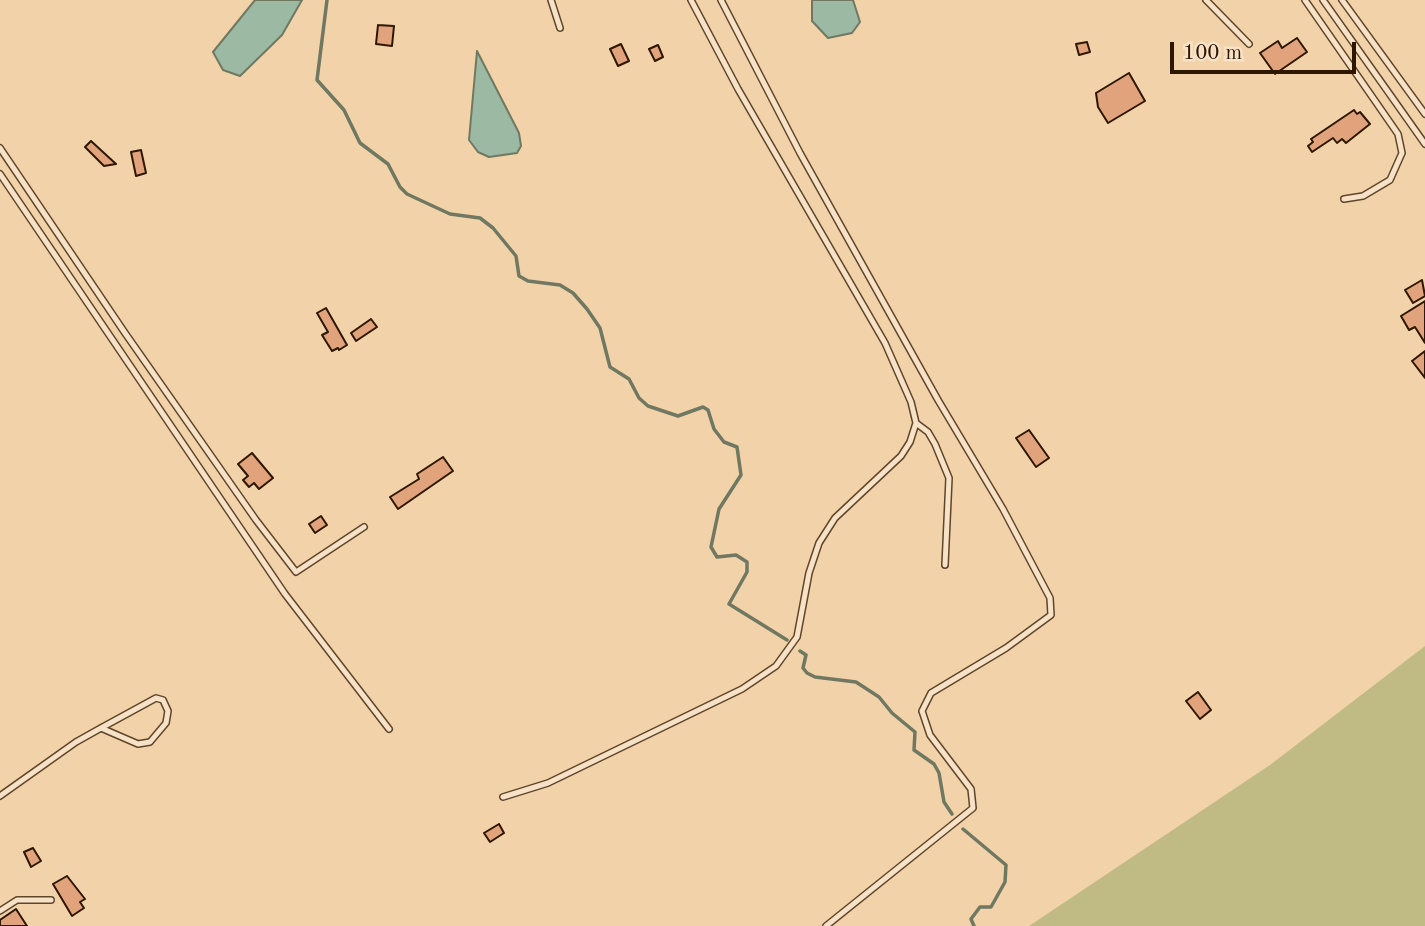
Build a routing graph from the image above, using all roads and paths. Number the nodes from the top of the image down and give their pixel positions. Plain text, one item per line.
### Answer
1 (551, 0) edge
2 (691, 0) edge
3 (720, 0) edge
4 (1206, 0) edge
5 (1305, 0) edge
6 (1323, 0) edge
7 (1342, 0) edge
8 (560, 28) dead end
9 (1249, 44) dead end
10 (1425, 114) edge
11 (1425, 144) edge
12 (0, 148) edge
13 (0, 174) edge
14 (1344, 199) dead end
15 (916, 423) junction
16 (364, 527) dead end
17 (945, 565) dead end
18 (101, 728) junction
19 (389, 729) dead end
20 (0, 796) edge
21 (503, 797) dead end
22 (51, 900) dead end
23 (0, 911) edge
24 (827, 926) edge

1 - 8 lane
2 - 15 lane
3 - 24 lane
4 - 9 lane
5 - 14 lane
6 - 11 lane
7 - 10 lane
12 - 16 lane
13 - 19 lane
15 - 17 lane
15 - 21 lane
18 - 18 lane
18 - 20 lane
22 - 23 lane

